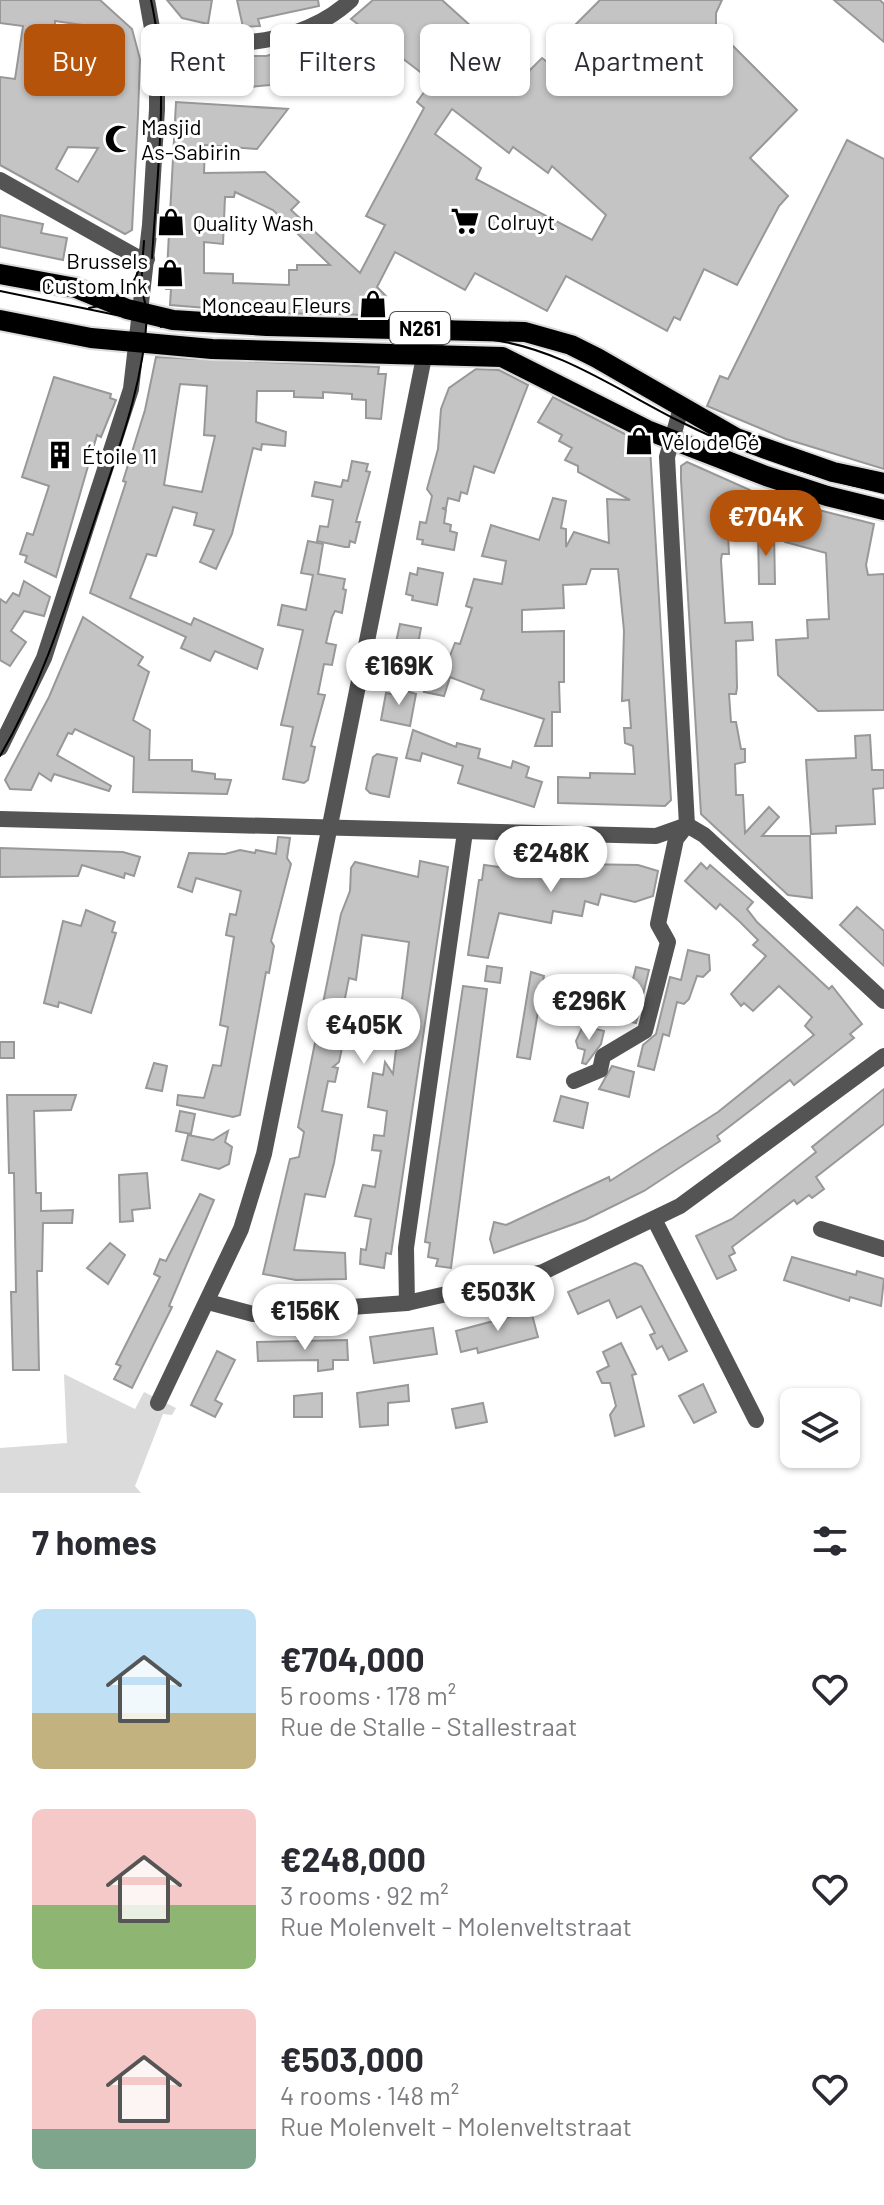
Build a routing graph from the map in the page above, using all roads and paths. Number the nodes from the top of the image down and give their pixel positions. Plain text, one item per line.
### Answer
1 (147, 0) edge
2 (351, 0) edge
3 (153, 24) edge
4 (254, 40) edge
5 (158, 96) edge
6 (0, 180) edge
7 (147, 259) junction
8 (0, 274) edge
9 (0, 320) edge
10 (140, 327) junction
11 (450, 328) junction
12 (425, 353) junction
13 (681, 408) junction
14 (671, 438) junction
15 (884, 483) edge
16 (884, 510) edge
17 (0, 748) edge
18 (0, 819) edge
19 (687, 825) junction
20 (330, 829) junction
21 (465, 832) junction
22 (884, 1001) edge
23 (884, 1056) edge
24 (574, 1081) dead end
25 (654, 1219) junction
26 (821, 1229) dead end
27 (884, 1249) edge
28 (208, 1302) junction
29 (407, 1303) junction
30 (158, 1403) dead end
31 (756, 1420) dead end

1 - 3 street
2 - 4 street
5 - 7 street
6 - 7 street
7 - 10 street
8 - 10 main road, N261
9 - 10 main road, N261
10 - 11 main road, N261
10 - 12 main road, N261
10 - 17 street
11 - 12 street
11 - 13 main road, N261
12 - 14 main road, N261
12 - 20 street
13 - 14 street
13 - 15 main road, N261
14 - 16 main road, N261
14 - 19 street
18 - 20 street
19 - 21 street
19 - 22 street
19 - 24 street
20 - 21 street
20 - 28 street
21 - 29 street
23 - 25 street
25 - 29 street
25 - 31 street
26 - 27 street
28 - 29 street
28 - 30 street

